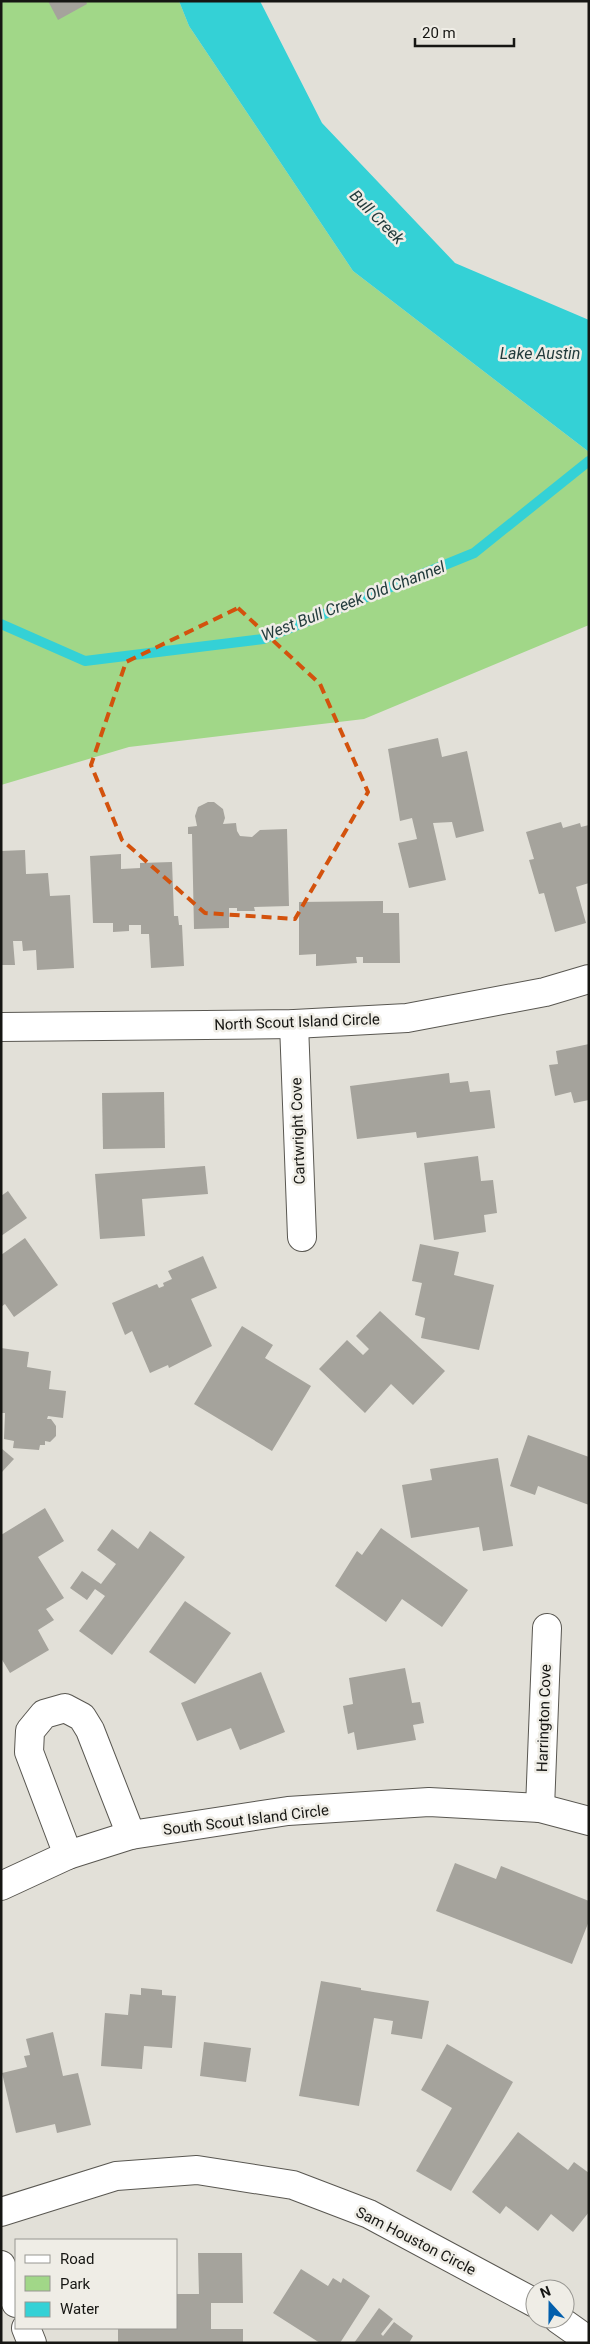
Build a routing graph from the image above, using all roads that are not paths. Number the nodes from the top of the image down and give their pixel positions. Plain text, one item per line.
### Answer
1 (589, 979) edge
2 (294, 1024) junction
3 (1, 1026) edge
4 (302, 1237) dead end
5 (547, 1628) dead end
6 (540, 1808) junction
7 (589, 1822) edge
8 (131, 1835) junction
9 (68, 1855) junction
10 (1, 1886) edge
11 (1, 2212) edge
12 (1, 2265) edge
13 (525, 2298) edge
14 (15, 2300) edge
15 (26, 2329) edge
16 (572, 2329) edge
17 (589, 2341) edge
18 (32, 2343) edge

1 - 2 street, North Scout Island Circle
2 - 3 street, North Scout Island Circle
2 - 4 street, Cartwright Cove
5 - 6 street, Harrington Cove
6 - 7 street, South Scout Island Circle
6 - 8 street, South Scout Island Circle
8 - 9 street, South Scout Island Circle
8 - 9 street
9 - 10 street, South Scout Island Circle
11 - 13 street, Sam Houston Circle
12 - 14 street
15 - 18 street
16 - 17 street

